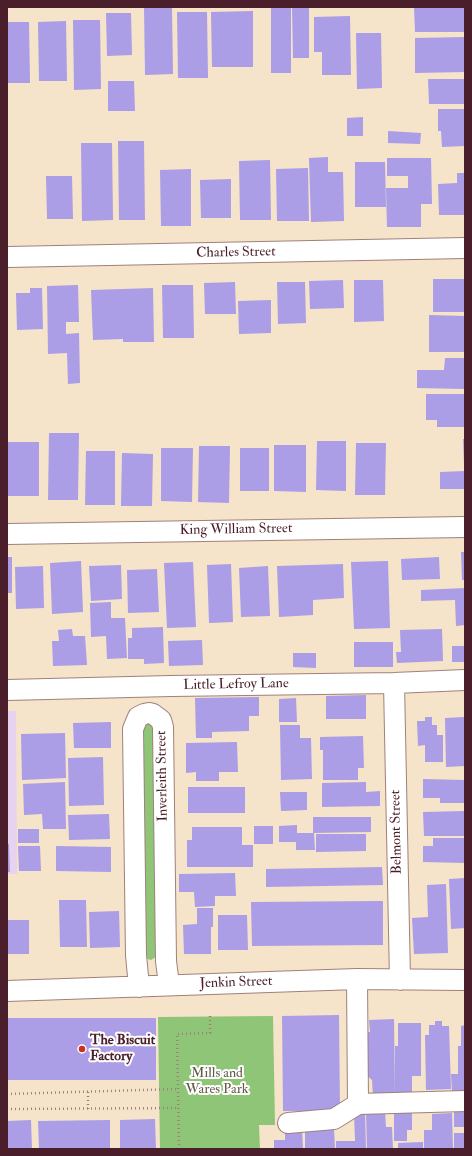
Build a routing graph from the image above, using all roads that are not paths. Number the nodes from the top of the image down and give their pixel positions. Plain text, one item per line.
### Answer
1 (465, 248) edge
2 (7, 257) edge
3 (465, 527) edge
4 (7, 534) edge
5 (465, 680) edge
6 (394, 683) junction
7 (7, 690) edge
8 (357, 979) junction
9 (400, 980) junction
10 (465, 980) edge
11 (169, 985) junction
12 (139, 987) junction
13 (7, 991) edge
14 (465, 1101) edge
15 (358, 1104) junction
16 (288, 1123) dead end

1 - 2 street, Charles Street
3 - 4 street, King William Street
5 - 6 street, Little Lefroy Lane
6 - 7 street, Little Lefroy Lane
6 - 9 street, Belmont Street
8 - 9 street, Jenkin Street
8 - 11 street, Jenkin Street
8 - 15 street
9 - 10 street, Jenkin Street
11 - 12 street, Jenkin Street
11 - 12 street, Inverleith Street
12 - 13 street, Jenkin Street
14 - 15 street
15 - 16 street

